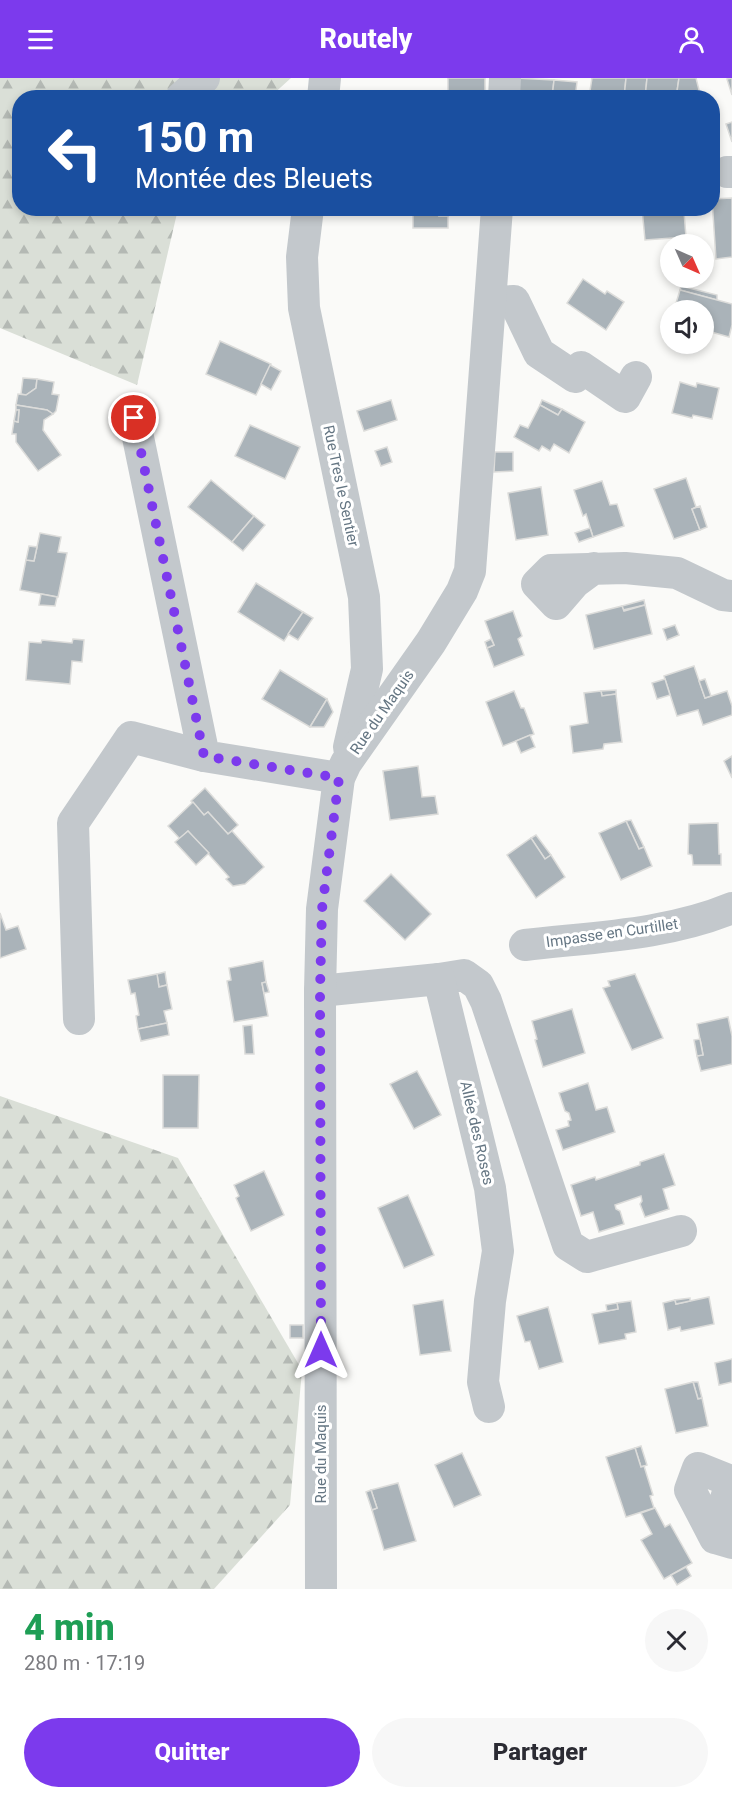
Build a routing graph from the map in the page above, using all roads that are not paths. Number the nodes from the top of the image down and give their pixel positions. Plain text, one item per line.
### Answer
1 (204, 78) edge
2 (191, 90) edge
3 (307, 216) edge
4 (496, 216) edge
5 (491, 302) junction
6 (636, 377) dead end
7 (134, 418) dead end
8 (594, 568) dead end
9 (732, 596) edge
10 (204, 756) junction
11 (343, 770) junction
12 (732, 908) edge
13 (525, 945) dead end
14 (439, 979) junction
15 (320, 991) junction
16 (79, 1019) dead end
17 (681, 1231) dead end
18 (489, 1407) dead end
19 (321, 1589) edge

1 - 2 street
3 - 11 street, Rue Tres le Sentier
4 - 5 street, Rue du Maquis
5 - 6 street
5 - 11 street, Rue du Maquis
7 - 10 street
8 - 9 street
10 - 11 street
10 - 16 street
11 - 15 street, Rue du Maquis
12 - 13 street, Impasse en Curtillet
14 - 15 street
14 - 17 street
14 - 18 street, Allée des Roses
15 - 19 street, Rue du Maquis

